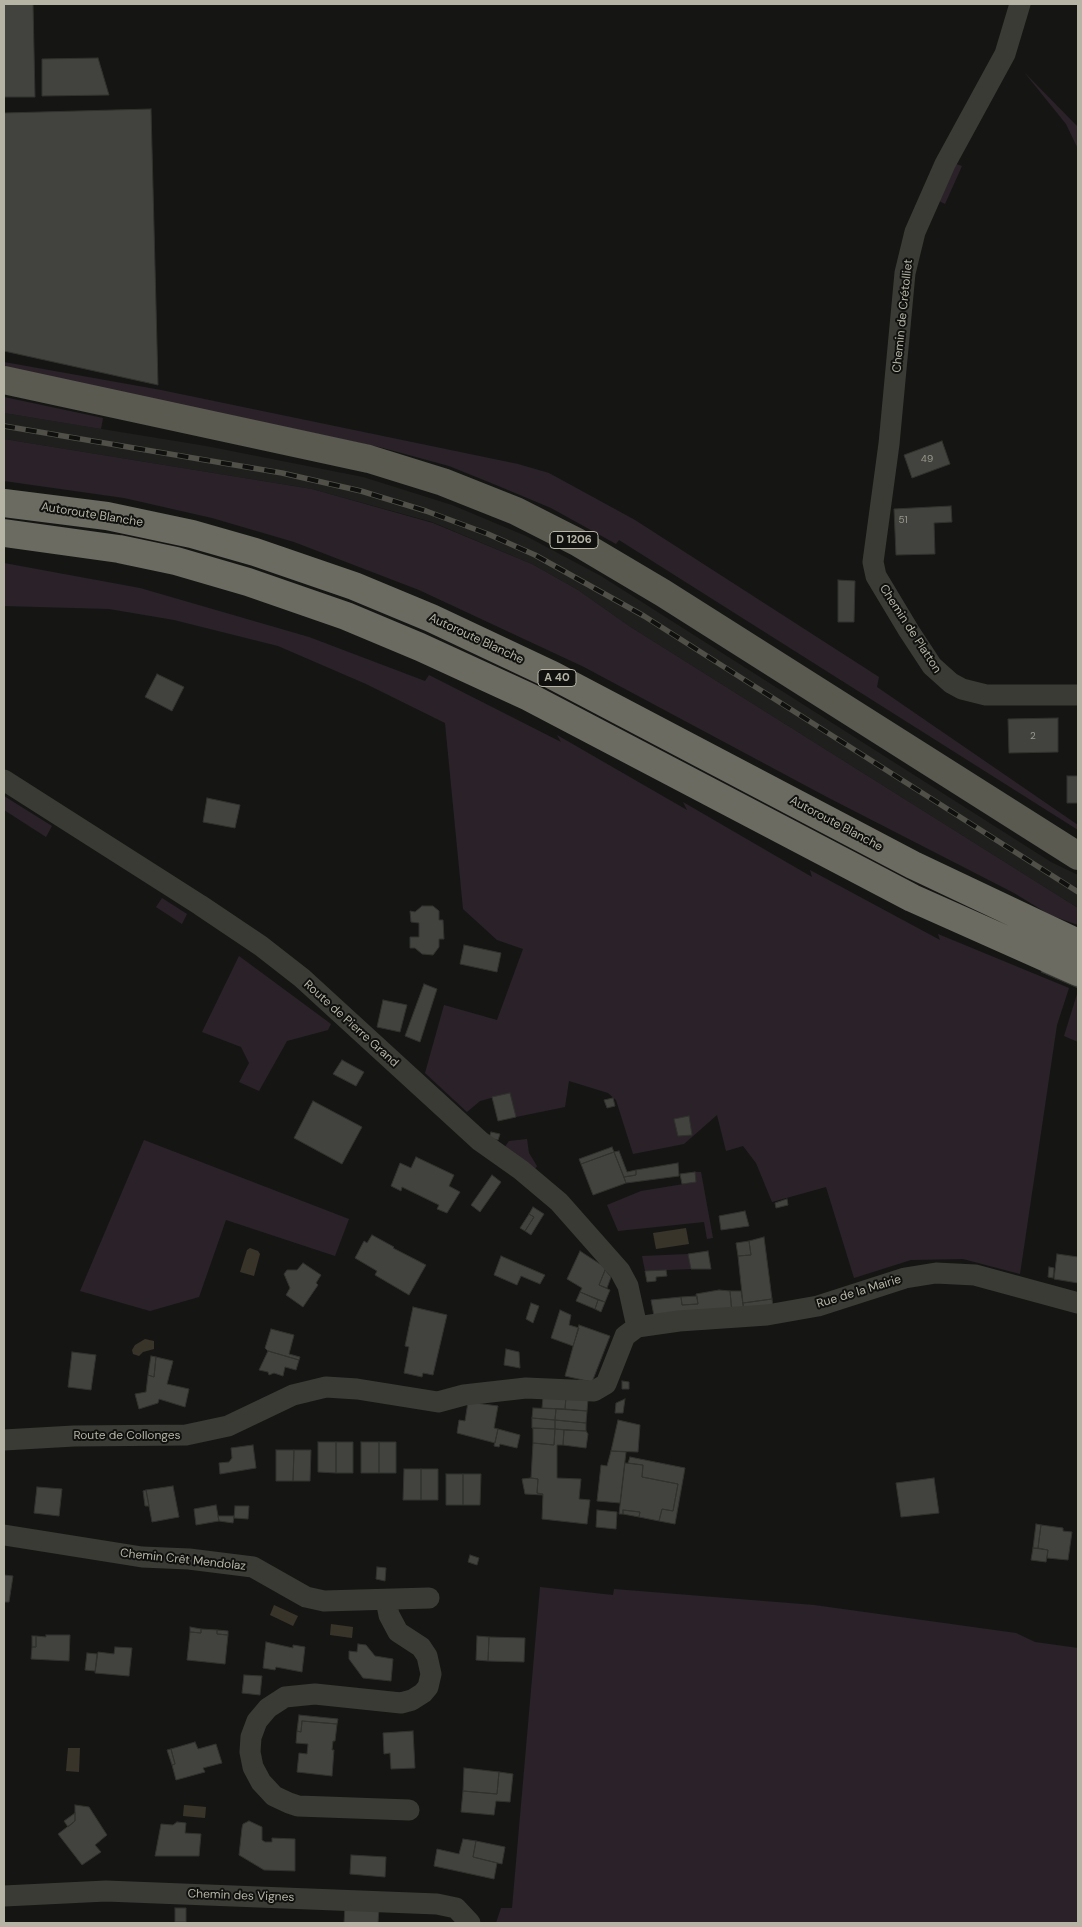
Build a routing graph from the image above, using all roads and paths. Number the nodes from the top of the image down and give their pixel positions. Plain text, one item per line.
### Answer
1 (1020, 4) edge
2 (4, 380) edge
3 (4, 503) edge
4 (4, 533) edge
5 (873, 562) joint
6 (1078, 695) edge
7 (4, 780) edge
8 (1078, 856) edge
9 (1078, 943) edge
10 (1078, 972) edge
11 (1078, 1304) edge
12 (637, 1327) junction
13 (4, 1440) edge
14 (4, 1536) edge
15 (429, 1598) dead end
16 (386, 1600) junction
17 (409, 1810) dead end
18 (4, 1896) edge
19 (470, 1923) edge

1 - 5 street, Chemin de Crétolliet
2 - 8 main road, D 1206
3 - 9 highway, Autoroute Blanche / A 40
4 - 10 highway, A 40
5 - 6 street, Chemin de Platton
7 - 12 street, Route de Pierre Grand
11 - 12 street, Rue de la Mairie
12 - 13 street, Route de Collonges
14 - 16 street, Chemin Crêt Mendolaz
15 - 16 street, Chemin Crêt Mendolaz
16 - 17 street
18 - 19 street, Chemin des Vignes

